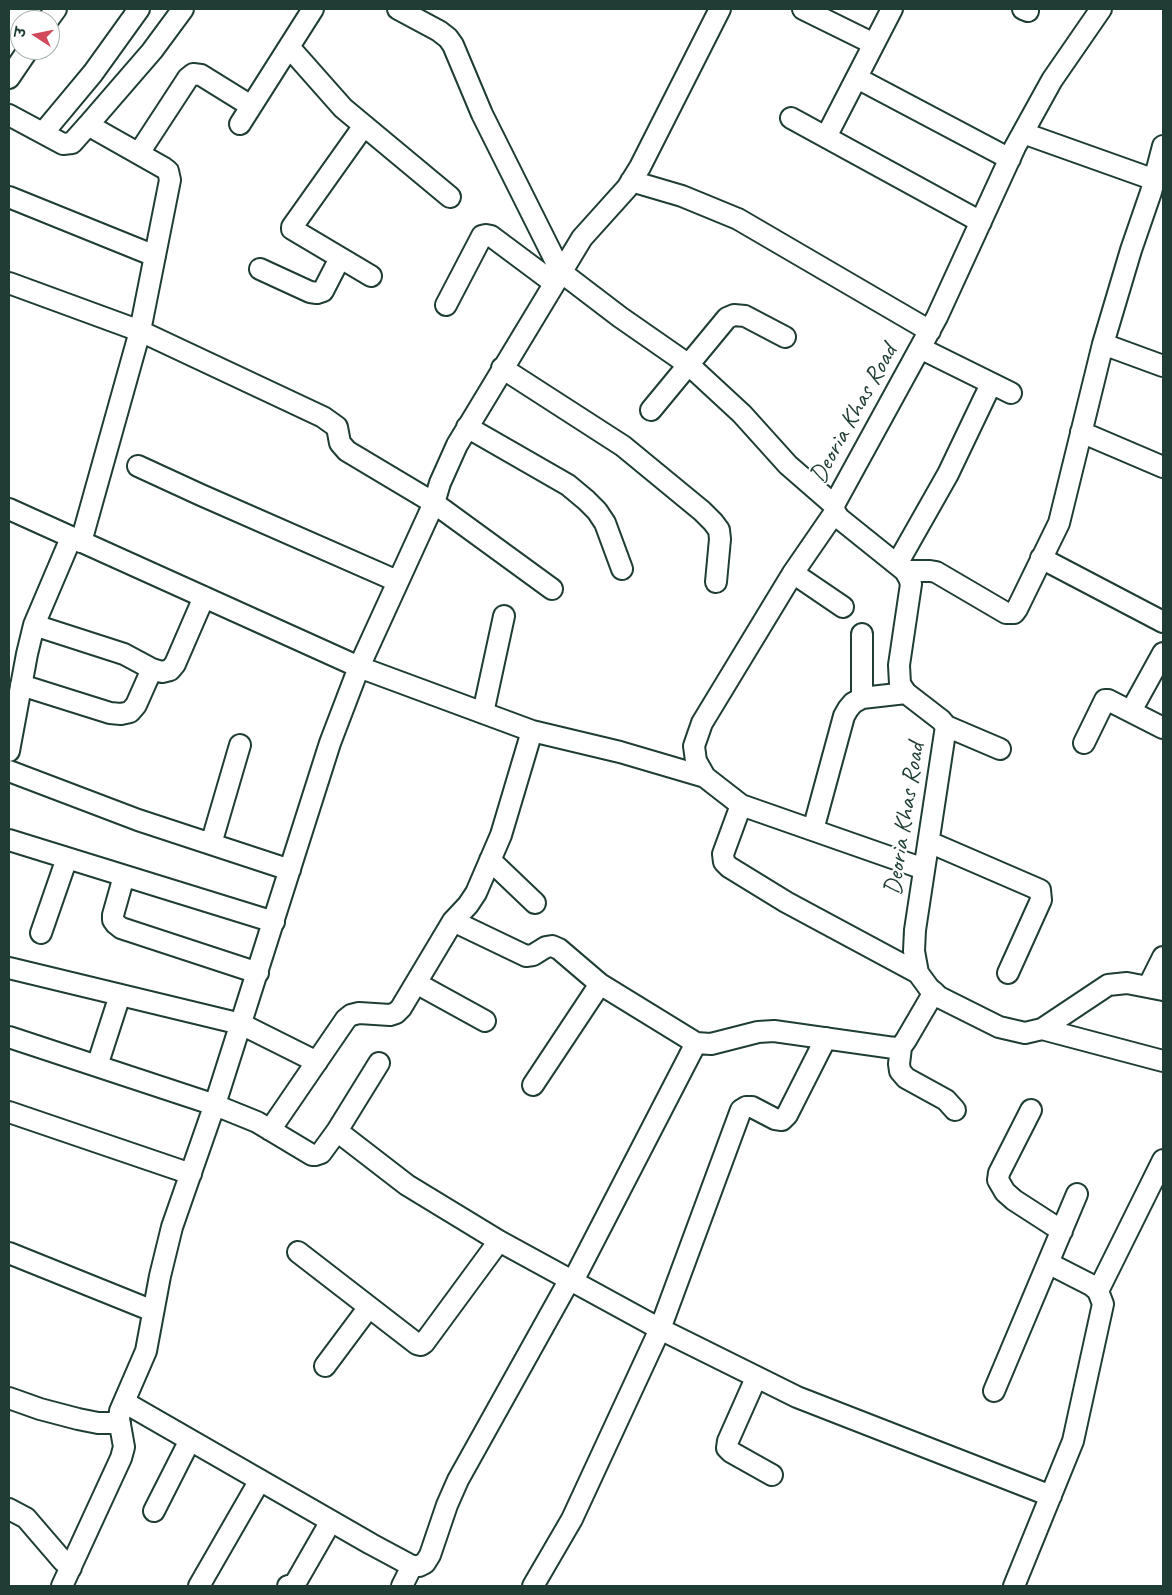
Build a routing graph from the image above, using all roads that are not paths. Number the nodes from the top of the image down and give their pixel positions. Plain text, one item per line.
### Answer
1 (139, 9) edge
2 (183, 9) edge
3 (313, 9) edge
4 (398, 9) edge
5 (720, 9) edge
6 (803, 9) edge
7 (892, 9) edge
8 (1101, 9) edge
9 (874, 44) junction
10 (289, 46) junction
11 (21, 60) edge
12 (9, 78) edge
13 (857, 78) junction
14 (251, 106) junction
15 (9, 115) edge
16 (791, 118) dead end
17 (240, 124) dead end
18 (88, 125) junction
19 (363, 127) junction
20 (43, 132) junction
21 (1023, 133) junction
22 (826, 136) junction
23 (1163, 146) edge
24 (139, 154) junction
25 (1010, 159) junction
26 (631, 181) junction
27 (1156, 189) edge
28 (9, 197) edge
29 (450, 197) dead end
30 (981, 222) junction
31 (155, 256) junction
32 (340, 258) junction
33 (260, 269) dead end
34 (371, 276) dead end
35 (558, 278) junction
36 (9, 283) edge
37 (446, 304) dead end
38 (140, 331) junction
39 (930, 331) junction
40 (785, 337) dead end
41 (1103, 344) junction
42 (920, 348) junction
43 (689, 365) junction
44 (1163, 366) edge
45 (502, 368) junction
46 (991, 384) junction
47 (1010, 393) dead end
48 (651, 410) dead end
49 (467, 427) junction
50 (1081, 432) junction
51 (138, 466) dead end
52 (1163, 467) edge
53 (434, 503) junction
54 (9, 509) edge
55 (834, 509) junction
56 (76, 540) junction
57 (1041, 558) junction
58 (901, 568) junction
59 (622, 569) dead end
60 (794, 572) junction
61 (397, 581) junction
62 (716, 582) dead end
63 (552, 589) dead end
64 (204, 597) junction
65 (843, 607) dead end
66 (504, 616) dead end
67 (1163, 622) edge
68 (34, 625) junction
69 (862, 634) dead end
70 (1163, 652) edge
71 (359, 667) junction
72 (152, 669) junction
73 (21, 685) junction
74 (906, 693) junction
75 (862, 698) junction
76 (1131, 711) junction
77 (483, 713) junction
78 (946, 726) junction
79 (1163, 728) edge
80 (532, 731) junction
81 (1084, 743) dead end
82 (240, 745) dead end
83 (1000, 749) dead end
84 (9, 751) edge
85 (9, 771) edge
86 (705, 777) junction
87 (741, 805) junction
88 (814, 830) junction
89 (9, 840) edge
90 (929, 842) junction
91 (211, 844) junction
92 (67, 858) junction
93 (490, 860) junction
94 (924, 869) junction
95 (290, 870) junction
96 (124, 876) junction
97 (535, 903) dead end
98 (453, 921) junction
99 (274, 922) junction
100 (41, 933) dead end
101 (1163, 956) edge
102 (9, 968) edge
103 (258, 973) junction
104 (918, 973) junction
105 (1008, 973) dead end
106 (416, 983) junction
107 (600, 984) junction
108 (1156, 988) edge
109 (934, 992) junction
110 (120, 994) junction
111 (485, 1021) dead end
112 (241, 1024) junction
113 (1042, 1029) junction
114 (9, 1037) edge
115 (826, 1038) junction
116 (696, 1043) junction
117 (901, 1047) junction
118 (1163, 1061) edge
119 (317, 1062) junction
120 (379, 1063) dead end
121 (97, 1066) junction
122 (533, 1085) dead end
123 (215, 1105) junction
124 (955, 1110) dead end
125 (1031, 1110) dead end
126 (9, 1112) edge
127 (270, 1130) junction
128 (336, 1131) junction
129 (1163, 1160) edge
130 (190, 1174) junction
131 (1156, 1193) edge
132 (1077, 1194) dead end
133 (1062, 1231) junction
134 (499, 1241) junction
135 (298, 1252) dead end
136 (9, 1253) edge
137 (1048, 1263) junction
138 (571, 1280) junction
139 (1098, 1290) junction
140 (369, 1307) junction
141 (153, 1311) junction
142 (660, 1329) junction
143 (325, 1366) dead end
144 (756, 1378) junction
145 (994, 1391) dead end
146 (9, 1398) edge
147 (124, 1402) junction
148 (120, 1423) junction
149 (190, 1440) junction
150 (772, 1475) dead end
151 (260, 1480) junction
152 (1051, 1496) junction
153 (9, 1509) edge
154 (154, 1511) dead end
155 (331, 1521) junction
156 (412, 1566) junction
157 (71, 1568) junction
158 (62, 1586) edge
159 (199, 1586) edge
160 (278, 1586) edge
161 (287, 1586) edge
162 (402, 1586) edge
163 (533, 1586) edge
164 (1014, 1586) edge

1 - 20 street
2 - 18 street
3 - 10 street
4 - 35 street
5 - 26 street
6 - 9 street
7 - 9 street
8 - 21 street, Deoria Khas Road
9 - 13 street
10 - 14 street
10 - 19 street
11 - 12 street
13 - 22 street
13 - 25 street
14 - 17 street
14 - 24 street
15 - 20 street
16 - 22 street
18 - 20 street
18 - 24 street
19 - 29 street
19 - 32 street
21 - 25 street, Deoria Khas Road
21 - 27 street
22 - 30 street
23 - 27 street
24 - 31 street
25 - 30 street, Deoria Khas Road
26 - 35 street
26 - 39 street
27 - 41 street
28 - 31 street
30 - 39 street, Deoria Khas Road
31 - 38 street
32 - 33 street
32 - 34 street
35 - 37 street
35 - 43 street
35 - 45 street
36 - 38 street
38 - 53 street
38 - 56 street
39 - 42 street, Deoria Khas Road
40 - 43 street
41 - 44 street
41 - 50 street
42 - 46 street
42 - 55 street, Deoria Khas Road
43 - 48 street
43 - 55 street
45 - 49 street
45 - 62 street
46 - 47 street
46 - 58 street
49 - 53 street
49 - 59 street
50 - 52 street
50 - 57 street
51 - 61 street
53 - 61 street
53 - 63 street
54 - 56 street
55 - 58 street, Deoria Khas Road
55 - 60 street
56 - 64 street
56 - 68 street
57 - 58 street
57 - 67 street
58 - 74 street
60 - 65 street
60 - 86 street
61 - 71 street
64 - 71 street
64 - 72 street
66 - 77 street
68 - 72 street
68 - 73 street
69 - 75 street
70 - 76 street
71 - 77 street
71 - 95 street
72 - 73 street
73 - 84 street
74 - 75 street
74 - 78 street, Deoria Khas Road
75 - 88 street
76 - 79 street
76 - 81 street
77 - 80 street
78 - 83 street
78 - 90 street, Deoria Khas Road
80 - 86 street
80 - 93 street
82 - 91 street
85 - 91 street
86 - 87 street
87 - 88 street
87 - 104 street
88 - 94 street
89 - 92 street
90 - 94 street, Deoria Khas Road
90 - 105 street
91 - 95 street
92 - 96 street
92 - 100 street
93 - 97 street
93 - 98 street
94 - 104 street, Deoria Khas Road
95 - 99 street
96 - 99 street
96 - 103 street
98 - 106 street
98 - 107 street
99 - 103 street
101 - 108 street
102 - 110 street
103 - 112 street
104 - 109 street
106 - 111 street
106 - 119 street
107 - 116 street
107 - 122 street
108 - 113 street
109 - 113 street
109 - 117 street
110 - 112 street
110 - 121 street
112 - 119 street
112 - 123 street
113 - 118 street
114 - 121 street
115 - 116 street
115 - 117 street
115 - 142 street
116 - 138 street
117 - 124 street
119 - 127 street
120 - 128 street
121 - 123 street
123 - 127 street
123 - 130 street
125 - 133 street
126 - 130 street
127 - 128 street
128 - 134 street
129 - 131 street
130 - 141 street
131 - 139 street
132 - 133 street
133 - 137 street
134 - 138 street
134 - 140 street
135 - 140 street
136 - 141 street
137 - 139 street
137 - 145 street
138 - 142 street
138 - 156 street
139 - 152 street
140 - 143 street
141 - 147 street
142 - 144 street
142 - 163 street
144 - 150 street
144 - 152 street
146 - 148 street
147 - 148 street
147 - 149 street
148 - 157 street
149 - 151 street
149 - 154 street
151 - 155 street
151 - 159 street
152 - 164 street
153 - 157 street
155 - 156 street
155 - 161 street
156 - 162 street
157 - 158 street
160 - 161 street

